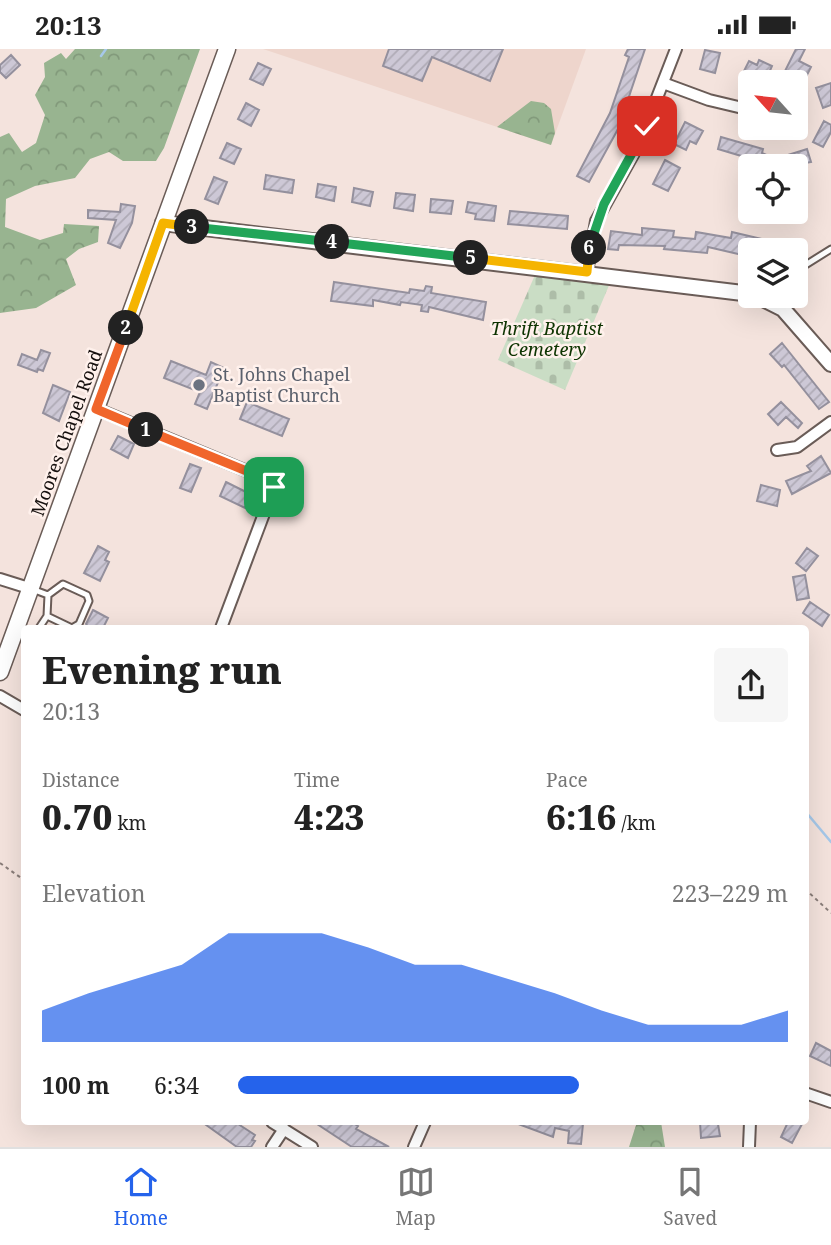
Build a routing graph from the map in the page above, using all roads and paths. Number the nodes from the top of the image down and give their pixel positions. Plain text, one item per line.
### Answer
1 (227, 49) edge
2 (676, 49) edge
3 (663, 83) junction
4 (738, 107) edge
5 (163, 223) junction
6 (831, 249) edge
7 (808, 263) edge
8 (587, 272) junction
9 (738, 293) edge
10 (777, 308) edge
11 (831, 364) edge
12 (96, 409) junction
13 (831, 422) edge
14 (777, 450) dead end
15 (0, 579) edge
16 (32, 589) junction
17 (48, 595) junction
18 (47, 617) junction
19 (22, 625) edge
20 (41, 625) edge
21 (65, 625) edge
22 (77, 625) edge
23 (222, 625) edge
24 (19, 636) edge
25 (0, 672) edge
26 (0, 696) edge
27 (21, 708) edge
28 (0, 863) edge
29 (21, 878) edge
30 (809, 893) edge
31 (831, 913) edge
32 (809, 1094) edge
33 (831, 1102) edge
34 (277, 1125) edge
35 (424, 1125) edge
36 (750, 1125) edge
37 (284, 1129) junction
38 (272, 1147) edge
39 (312, 1147) edge
40 (414, 1147) edge
41 (749, 1147) edge

1 - 5 main road, Moores Chapel Road
2 - 3 street
3 - 4 street
3 - 8 street
5 - 8 street
5 - 12 main road, Moores Chapel Road
6 - 7 lane
8 - 9 street
10 - 11 street
12 - 16 main road, Moores Chapel Road
12 - 23 street
13 - 14 street
15 - 16 street
16 - 17 lane
16 - 19 main road, Moores Chapel Road
17 - 18 lane
17 - 22 lane
18 - 20 lane
18 - 21 lane
24 - 25 main road, Moores Chapel Road
26 - 27 street
28 - 29 path
30 - 31 path
32 - 33 street
34 - 37 street
35 - 40 street
36 - 41 street
37 - 38 street
37 - 39 street

